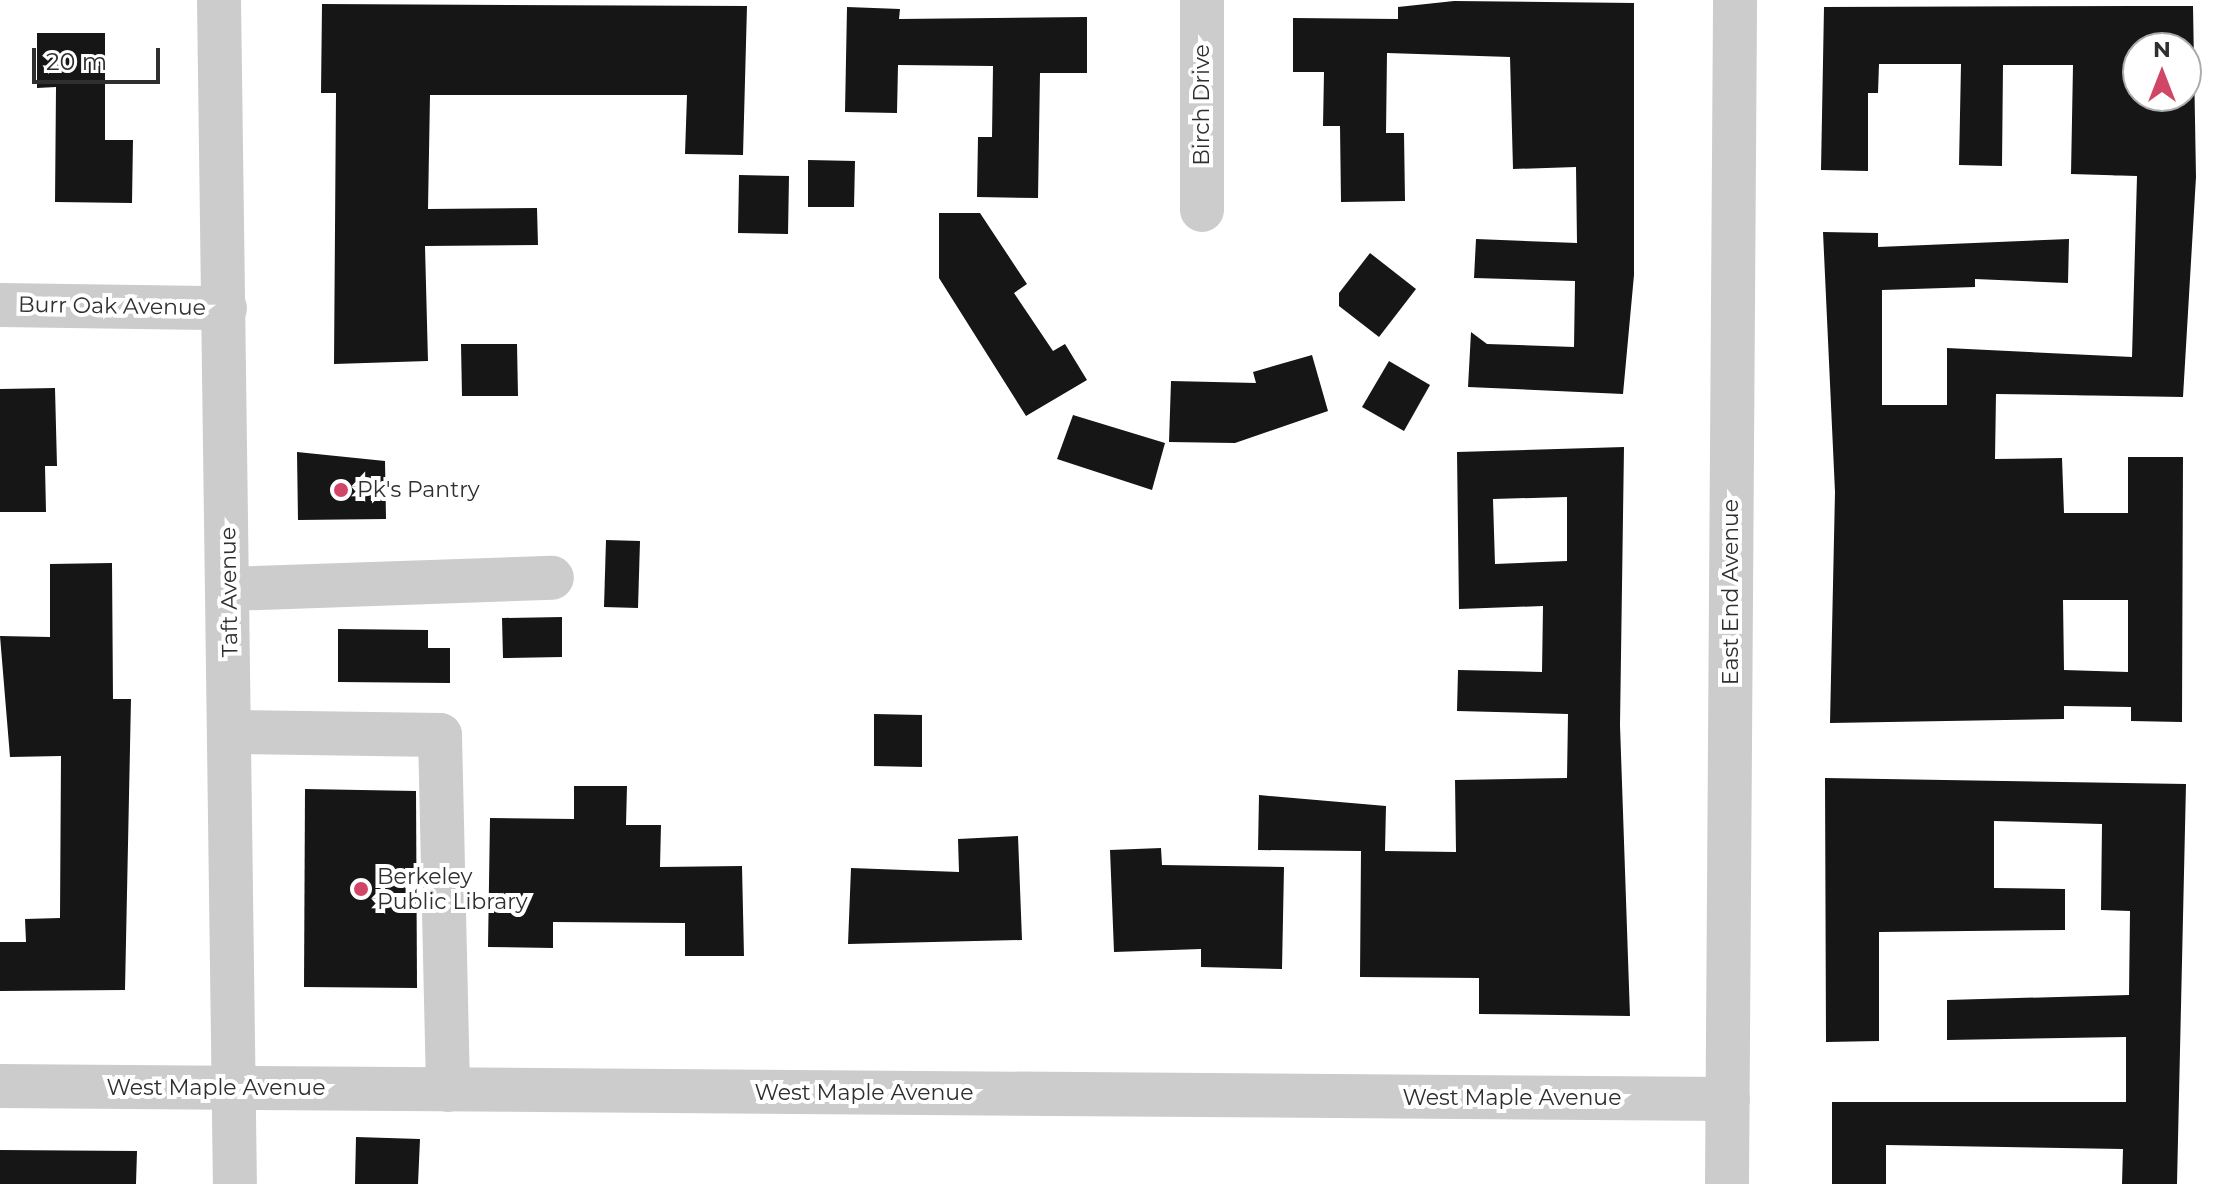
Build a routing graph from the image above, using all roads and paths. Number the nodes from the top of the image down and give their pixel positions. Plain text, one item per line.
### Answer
1 (219, 0) edge
2 (1202, 0) edge
3 (1735, 0) edge
4 (1202, 210) dead end
5 (0, 305) edge
6 (225, 308) junction
7 (552, 578) dead end
8 (229, 589) junction
9 (230, 732) junction
10 (0, 1086) edge
11 (235, 1088) junction
12 (448, 1090) junction
13 (1728, 1099) junction
14 (235, 1184) edge
15 (1727, 1184) edge

1 - 6 street, Taft Avenue
2 - 4 street, Birch Drive
3 - 13 street, East End Avenue
5 - 6 street, Burr Oak Avenue
6 - 8 street, Taft Avenue
7 - 8 street
8 - 9 street, Taft Avenue
9 - 11 street, Taft Avenue
9 - 12 street
10 - 11 street, West Maple Avenue
11 - 12 street, West Maple Avenue
11 - 14 street, Taft Avenue
12 - 13 street, West Maple Avenue
13 - 15 street, East End Avenue

